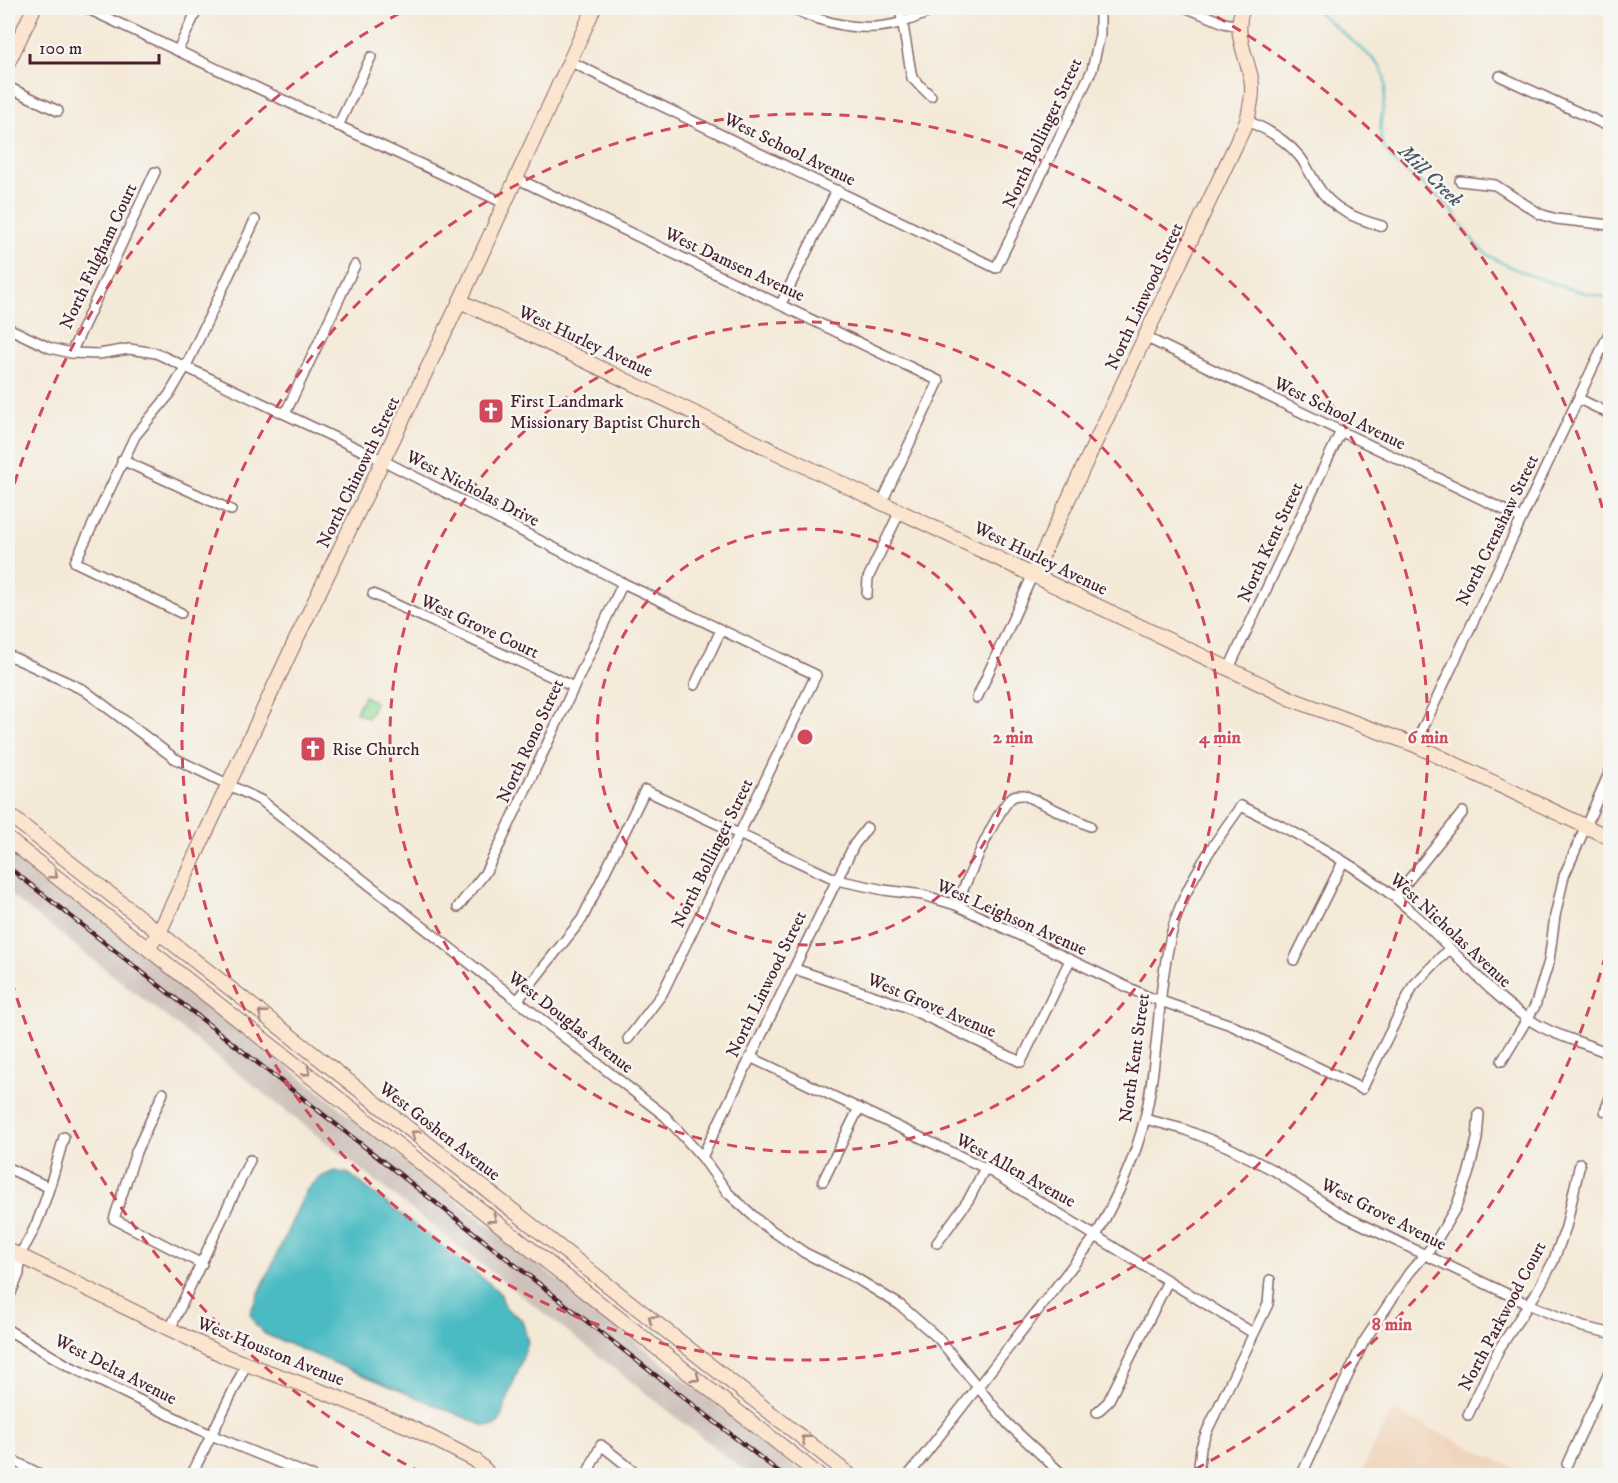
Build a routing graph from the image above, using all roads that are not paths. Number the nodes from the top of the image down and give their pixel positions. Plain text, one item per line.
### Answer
1 (34, 8) edge
2 (86, 8) edge
3 (198, 8) edge
4 (594, 8) edge
5 (790, 8) edge
6 (900, 8) edge
7 (943, 8) edge
8 (1100, 8) edge
9 (1187, 8) edge
10 (1243, 8) edge
11 (100, 10) edge
12 (902, 22) junction
13 (1239, 26) junction
14 (178, 51) junction
15 (371, 57) dead end
16 (569, 61) junction
17 (8, 63) edge
18 (1500, 76) dead end
19 (8, 87) edge
20 (931, 96) dead end
21 (58, 111) dead end
22 (1247, 121) junction
23 (338, 126) junction
24 (1611, 127) edge
25 (155, 172) dead end
26 (516, 178) junction
27 (1460, 181) dead end
28 (837, 190) junction
29 (504, 203) junction
30 (255, 220) dead end
31 (1611, 225) edge
32 (1382, 226) dead end
33 (355, 265) dead end
34 (996, 268) joint
35 (460, 301) junction
36 (781, 304) junction
37 (8, 328) edge
38 (1611, 331) edge
39 (1145, 337) junction
40 (71, 354) junction
41 (186, 366) junction
42 (1579, 399) junction
43 (285, 414) junction
44 (1611, 414) edge
45 (1341, 431) junction
46 (122, 460) junction
47 (384, 461) junction
48 (882, 502) junction
49 (231, 510) dead end
50 (900, 511) junction
51 (1521, 518) junction
52 (1033, 574) junction
53 (622, 583) junction
54 (373, 594) dead end
55 (867, 594) dead end
56 (181, 613) dead end
57 (721, 630) junction
58 (8, 655) edge
59 (1229, 668) junction
60 (816, 675) joint
61 (695, 685) dead end
62 (573, 687) junction
63 (976, 698) dead end
64 (1415, 745) junction
65 (1611, 771) edge
66 (228, 784) junction
67 (1241, 806) joint
68 (1463, 812) dead end
69 (8, 814) edge
70 (1585, 825) junction
71 (1090, 826) dead end
72 (867, 828) dead end
73 (740, 834) junction
74 (1611, 838) edge
75 (8, 839) edge
76 (1344, 862) junction
77 (837, 880) junction
78 (1395, 897) junction
79 (956, 905) junction
80 (458, 907) dead end
81 (159, 933) junction
82 (148, 948) junction
83 (1449, 949) junction
84 (1070, 960) junction
85 (1294, 960) dead end
86 (795, 969) junction
87 (517, 1001) junction
88 (1159, 1001) junction
89 (1528, 1018) junction
90 (628, 1039) dead end
91 (1611, 1054) edge
92 (750, 1057) junction
93 (1502, 1061) dead end
94 (163, 1094) dead end
95 (1611, 1098) edge
96 (859, 1108) junction
97 (1605, 1111) dead end
98 (1479, 1114) dead end
99 (1145, 1119) junction
100 (64, 1137) dead end
101 (397, 1143) junction
102 (702, 1157) junction
103 (250, 1160) dead end
104 (1580, 1163) dead end
105 (8, 1168) edge
106 (985, 1168) junction
107 (823, 1181) dead end
108 (48, 1187) junction
109 (493, 1195) junction
110 (1096, 1236) junction
111 (938, 1243) dead end
112 (14, 1253) edge
113 (1425, 1255) junction
114 (202, 1264) junction
115 (8, 1267) edge
116 (1270, 1280) dead end
117 (1168, 1281) junction
118 (8, 1300) edge
119 (1528, 1304) junction
120 (170, 1329) junction
121 (8, 1330) edge
122 (1253, 1332) junction
123 (1611, 1333) edge
124 (246, 1365) junction
125 (1611, 1371) edge
126 (978, 1387) junction
127 (1097, 1412) dead end
128 (1468, 1415) dead end
129 (211, 1435) junction
130 (8, 1458) edge
131 (1567, 1464) dead end
132 (487, 1474) edge
133 (44, 1476) edge
134 (191, 1476) edge
135 (312, 1476) edge
136 (586, 1476) edge
137 (640, 1476) edge
138 (820, 1476) edge
139 (851, 1476) edge
140 (908, 1476) edge
141 (1064, 1476) edge
142 (1198, 1476) edge
143 (1301, 1476) edge

1 - 17 street
2 - 11 street
3 - 14 street
4 - 16 street, North Chinowth Street
5 - 12 street
6 - 12 street
7 - 12 street
8 - 34 street, North Bollinger Street
9 - 13 street
10 - 13 street
11 - 14 street
12 - 20 street
13 - 22 street, North Linwood Street
14 - 23 street
15 - 23 street
16 - 26 street, North Chinowth Street
16 - 28 street, West School Avenue
18 - 24 street
19 - 21 street
22 - 32 street
22 - 39 street, North Linwood Street
23 - 29 street
25 - 40 street, North Fulgham Court
26 - 29 street, North Chinowth Street
26 - 36 street, West Damsen Avenue
27 - 31 street
28 - 34 street, West School Avenue
28 - 36 street
29 - 35 street, North Chinowth Street
30 - 41 street
33 - 43 street
35 - 47 street, North Chinowth Street
35 - 48 street, West Hurley Avenue
36 - 48 street, West Damsen Avenue
37 - 40 street, West Nicholas Drive
38 - 42 street, North Crenshaw Street
39 - 45 street, West School Avenue
39 - 52 street, North Linwood Street
40 - 41 street, West Nicholas Drive
41 - 43 street, West Nicholas Drive
41 - 46 street
42 - 44 street
42 - 51 street, North Crenshaw Street
43 - 47 street, West Nicholas Drive
45 - 51 street, West School Avenue
45 - 59 street, North Kent Street
46 - 49 street
46 - 56 street
47 - 53 street, West Nicholas Drive
47 - 66 street, North Chinowth Street
48 - 50 street, West Hurley Avenue
50 - 52 street, West Hurley Avenue
50 - 55 street
51 - 64 street, North Crenshaw Street
52 - 59 street, West Hurley Avenue
52 - 63 street
53 - 57 street, West Nicholas Drive
53 - 62 street, North Rono Street
54 - 62 street, West Grove Court
57 - 60 street, West Nicholas Drive
57 - 61 street
58 - 66 street, West Douglas Avenue
59 - 64 street, West Hurley Avenue
60 - 73 street, North Bollinger Street
62 - 80 street, North Rono Street
64 - 70 street, West Hurley Avenue
65 - 70 street
66 - 81 street, North Chinowth Street
66 - 87 street, West Douglas Avenue
67 - 76 street, West Nicholas Avenue
67 - 88 street, North Kent Street
68 - 78 street
69 - 81 street, West Goshen Avenue
70 - 74 street, West Hurley Avenue
70 - 89 street
71 - 79 street
72 - 77 street, North Linwood Street
73 - 77 street, West Leighson Avenue
73 - 87 street, West Leighson Avenue
73 - 90 street, North Bollinger Street
75 -> 82 street, West Goshen Avenue
76 - 78 street, West Nicholas Avenue
76 - 85 street
77 - 79 street, West Leighson Avenue
77 - 86 street, North Linwood Street
78 - 83 street, West Nicholas Avenue
79 - 84 street, West Leighson Avenue
81 - 82 street, North Chinowth Street
109 -> 81 street, West Goshen Avenue
82 -> 101 street, West Goshen Avenue
83 - 88 street, West Leighson Avenue
83 - 89 street, West Nicholas Avenue
84 - 86 street, West Grove Avenue
84 - 88 street, West Leighson Avenue
86 - 92 street, North Linwood Street
87 - 102 street, West Douglas Avenue
88 - 99 street, North Kent Street
89 - 91 street, West Nicholas Avenue
89 - 93 street
92 - 96 street, West Allen Avenue
92 - 102 street, North Linwood Street
94 - 114 street
95 - 97 street
96 - 106 street, West Allen Avenue
96 - 107 street
98 - 113 street
99 - 110 street, North Kent Street
99 - 113 street, West Grove Avenue
100 - 108 street
101 - 109 street
101 -> 138 street, West Goshen Avenue
102 - 126 street, West Douglas Avenue
103 - 114 street
104 - 119 street, North Parkwood Court
105 - 108 street
106 - 110 street, West Allen Avenue
106 - 111 street
108 - 112 street
139 -> 109 street, West Goshen Avenue
110 - 117 street, West Allen Avenue
110 - 126 street, North Kent Street
112 - 115 street
112 - 118 street
112 - 120 street, West Houston Avenue
113 - 119 street, West Grove Avenue
113 - 143 street
114 - 120 street
116 - 122 street
117 - 122 street, West Allen Avenue
117 - 127 street
119 - 123 street, West Grove Avenue
119 - 128 street, North Parkwood Court
120 - 124 street, West Houston Avenue
121 - 129 street, West Delta Avenue
122 - 142 street
124 - 129 street
124 - 132 street, West Houston Avenue
125 - 131 street
126 - 140 street, North Kent Street
126 - 141 street, West Douglas Avenue
129 - 134 street
129 - 135 street, West Delta Avenue
130 - 133 street
136 - 137 street

